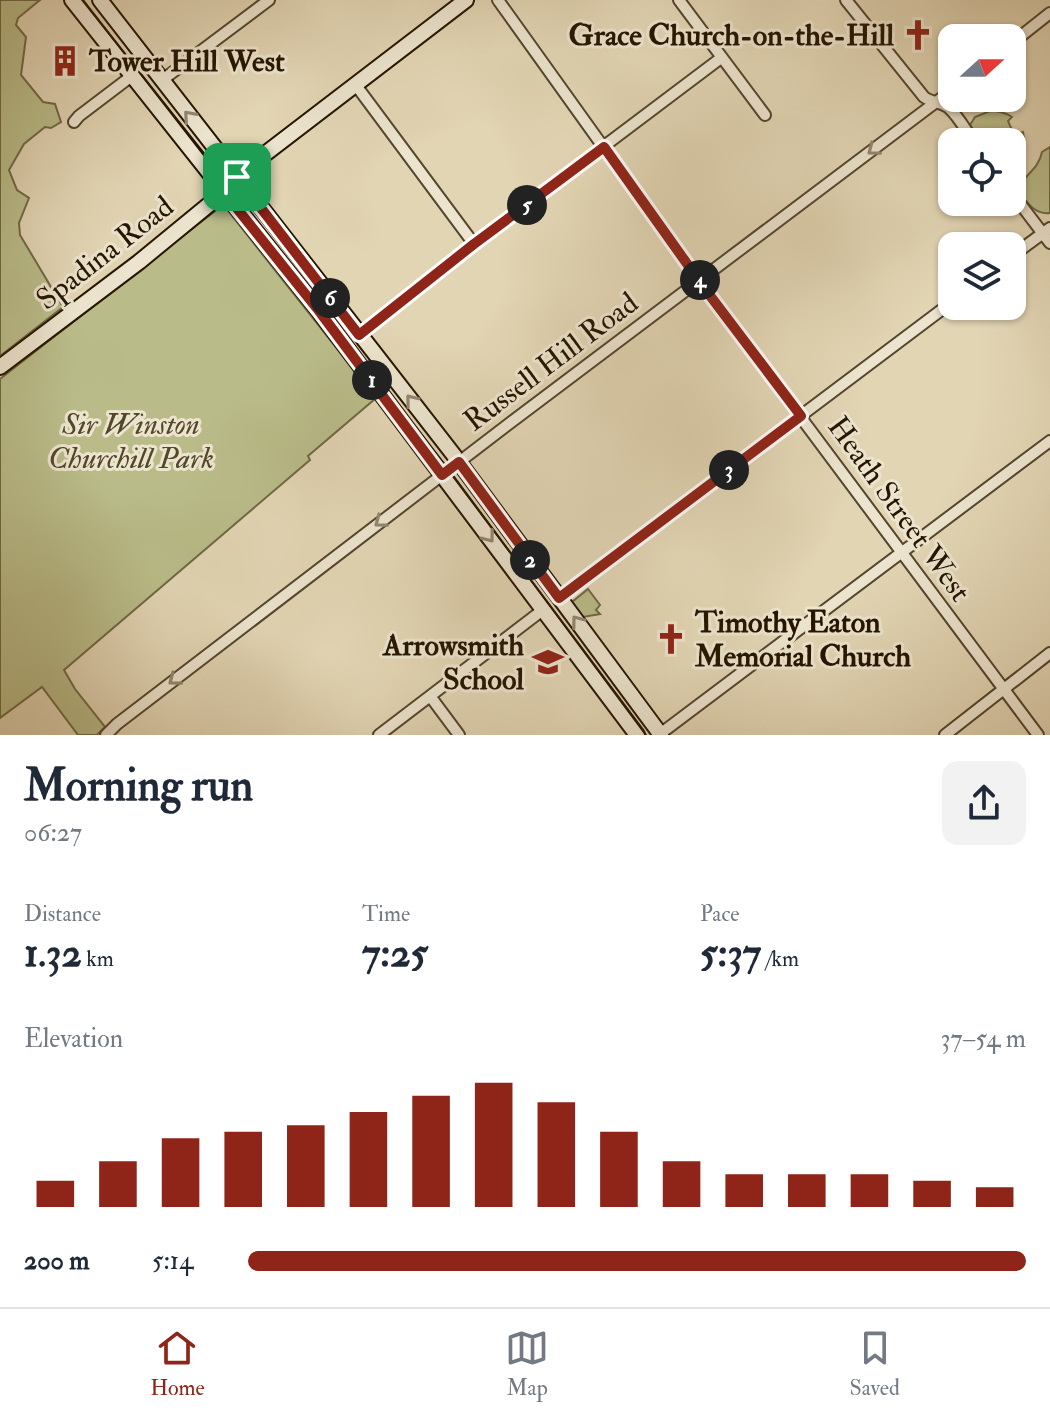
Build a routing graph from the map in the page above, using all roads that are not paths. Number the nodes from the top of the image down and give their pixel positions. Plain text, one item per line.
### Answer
1 (72, 0) edge
2 (100, 0) edge
3 (269, 0) edge
4 (466, 0) edge
5 (498, 0) edge
6 (679, 0) edge
7 (846, 0) edge
8 (1050, 13) edge
9 (1026, 32) edge
10 (721, 58) junction
11 (133, 75) junction
12 (161, 81) junction
13 (355, 84) junction
14 (938, 101) edge
15 (935, 103) junction
16 (765, 115) dead end
17 (74, 122) dead end
18 (964, 128) edge
19 (604, 147) junction
20 (237, 177) junction
21 (223, 191) junction
22 (1026, 209) edge
23 (1046, 231) edge
24 (1050, 243) edge
25 (474, 244) junction
26 (1026, 246) edge
27 (699, 280) junction
28 (938, 313) edge
29 (359, 335) junction
30 (0, 367) edge
31 (801, 416) junction
32 (1050, 441) edge
33 (459, 462) junction
34 (442, 475) junction
35 (901, 554) junction
36 (559, 598) junction
37 (544, 609) junction
38 (1050, 653) edge
39 (623, 683) junction
40 (1003, 688) junction
41 (606, 695) junction
42 (430, 696) junction
43 (108, 734) edge
44 (660, 734) edge
45 (379, 735) edge
46 (459, 735) edge
47 (637, 735) edge
48 (945, 735) edge
49 (1038, 735) edge

1 - 11 main road
2 - 12 main road
3 - 12 street
4 - 13 main road, Spadina Road
5 - 19 street, Heath Street West
6 - 10 street
7 - 15 street
8 - 9 street
10 - 16 street
10 - 19 street
11 - 17 street
11 - 21 main road
20 -> 12 main road
13 - 20 main road, Spadina Road
13 - 25 street
14 - 15 street, Russell Hill Road
15 - 18 street
15 -> 27 street, Russell Hill Road
19 - 25 street
19 - 27 street, Heath Street West
20 - 21 main road, Spadina Road
20 - 29 main road
21 - 30 main road, Spadina Road
21 - 34 main road
22 - 23 street
23 - 24 street
23 - 26 street
25 - 29 street
27 - 31 street, Heath Street West
27 - 33 street, Russell Hill Road
28 - 31 street
33 -> 29 main road
31 - 35 street, Heath Street West
31 - 36 street
32 - 35 street
33 - 34 street, Russell Hill Road
33 - 36 main road
34 -> 37 main road
34 -> 43 street, Russell Hill Road
35 - 40 street, Heath Street West
35 - 44 street
39 -> 36 main road
37 - 41 main road
37 - 42 street
38 - 40 street
39 - 41 main road
39 - 44 main road
40 - 48 street
40 - 49 street, Heath Street West
41 - 47 main road
42 - 45 street
42 - 46 street

